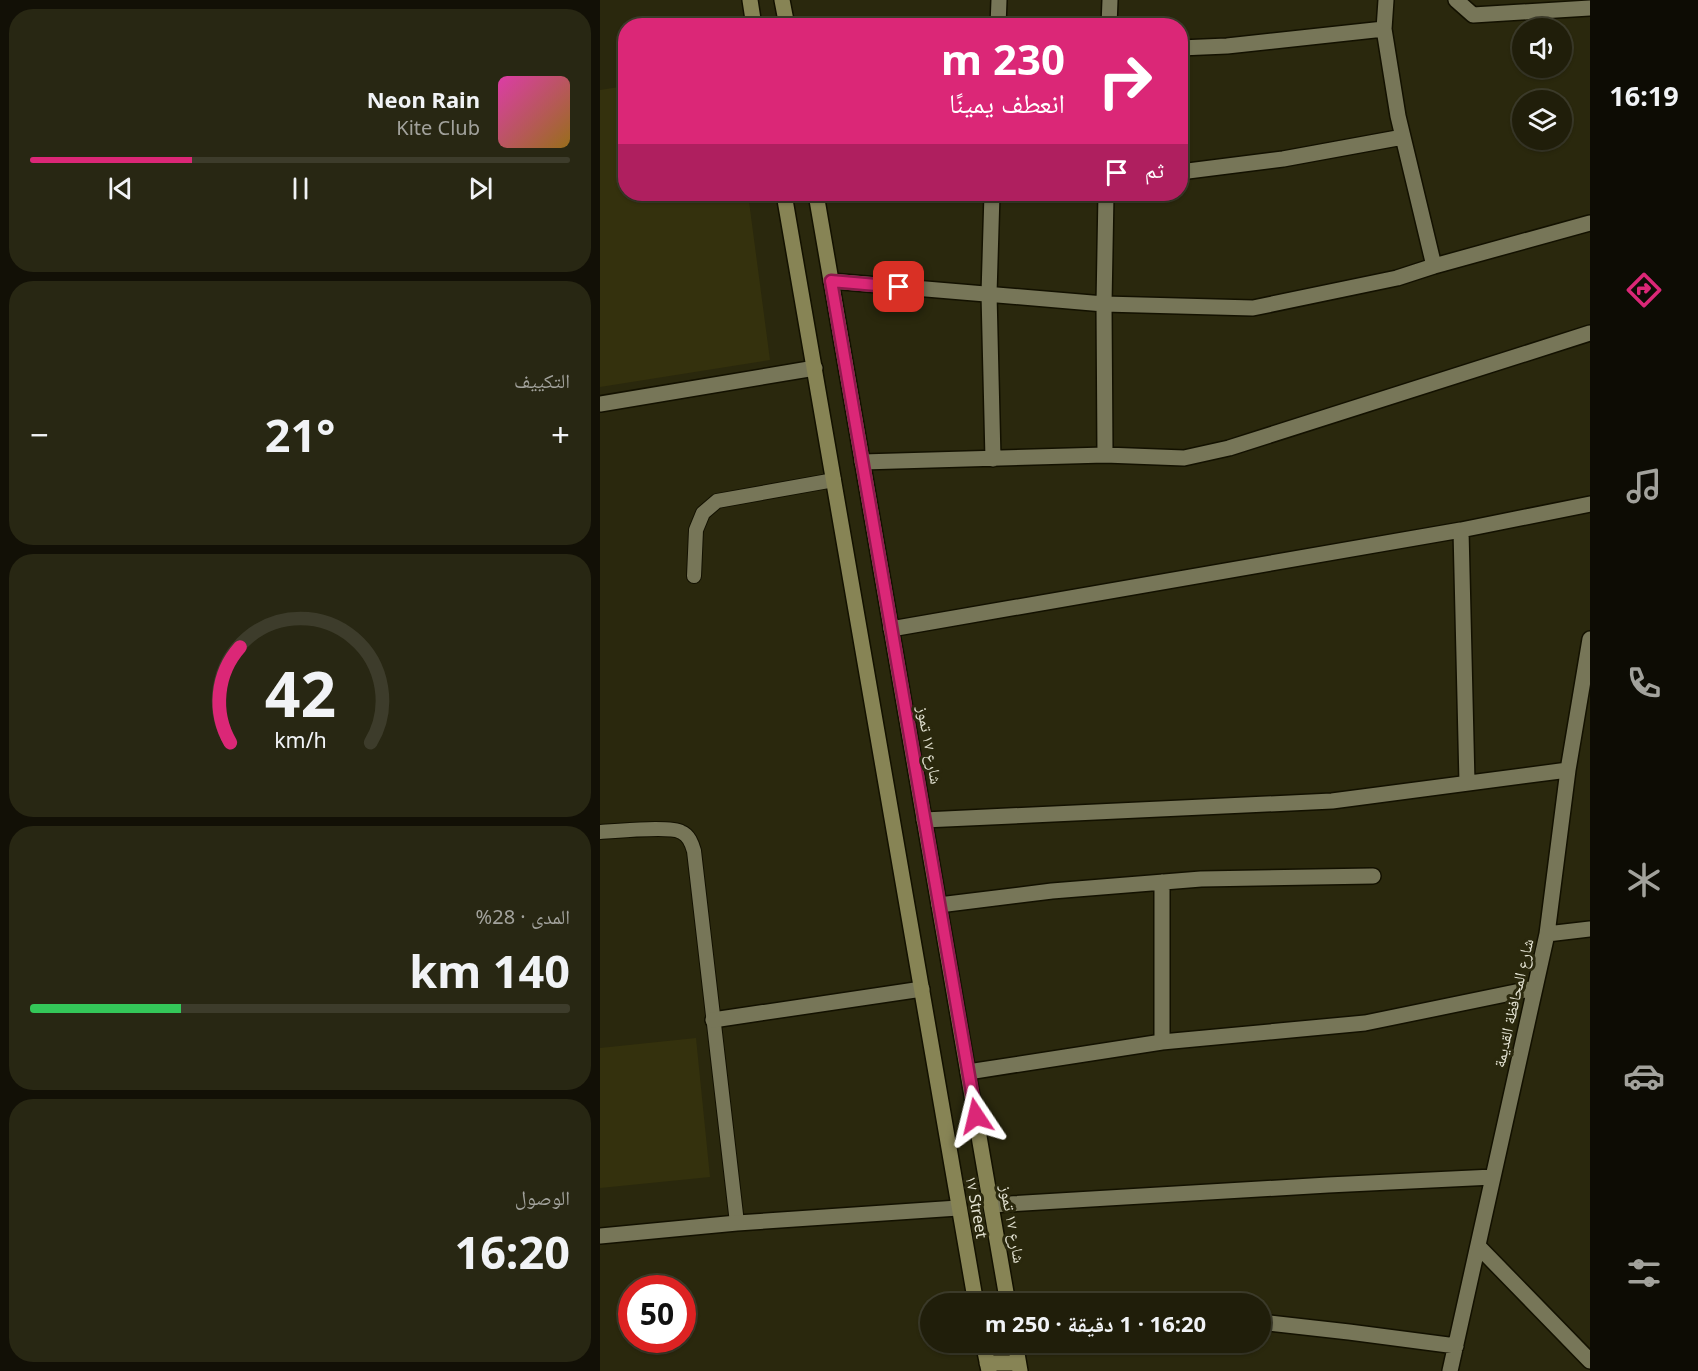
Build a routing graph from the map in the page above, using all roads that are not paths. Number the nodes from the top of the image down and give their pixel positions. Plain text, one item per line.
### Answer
1 (750, 0) edge
2 (782, 0) edge
3 (999, 0) edge
4 (1110, 0) edge
5 (1386, 0) edge
6 (1456, 0) edge
7 (1590, 8) edge
8 (753, 18) edge
9 (785, 18) edge
10 (998, 18) edge
11 (1109, 18) edge
12 (1384, 29) junction
13 (1188, 48) edge
14 (1403, 137) junction
15 (1188, 171) edge
16 (785, 201) edge
17 (817, 201) edge
18 (992, 201) edge
19 (1107, 201) edge
20 (1590, 223) edge
21 (1434, 266) junction
22 (831, 281) junction
23 (989, 294) junction
24 (1104, 304) junction
25 (1590, 333) edge
26 (815, 368) junction
27 (600, 404) edge
28 (1105, 455) junction
29 (993, 459) junction
30 (862, 462) junction
31 (834, 480) junction
32 (1590, 504) edge
33 (1461, 530) junction
34 (694, 576) dead end
35 (891, 630) junction
36 (1590, 639) edge
37 (1585, 698) edge
38 (1568, 770) junction
39 (1467, 783) junction
40 (924, 820) junction
41 (600, 832) edge
42 (1373, 876) dead end
43 (1162, 882) junction
44 (939, 904) junction
45 (1590, 929) edge
46 (1547, 934) junction
47 (1535, 988) junction
48 (922, 989) junction
49 (713, 1020) junction
50 (1162, 1042) junction
51 (968, 1072) junction
52 (1493, 1177) junction
53 (991, 1205) junction
54 (958, 1208) junction
55 (737, 1223) junction
56 (600, 1236) edge
57 (1478, 1246) junction
58 (974, 1293) edge
59 (1006, 1293) edge
60 (1271, 1323) edge
61 (1456, 1346) junction
62 (1589, 1357) edge
63 (988, 1367) edge
64 (1019, 1367) edge
65 (1450, 1371) edge

1 - 8 main road
2 - 9 main road
3 - 10 street
4 - 11 street
5 - 12 street
6 - 7 street
12 - 13 street
12 - 14 street
14 - 15 street
14 - 21 street
16 - 26 main road, ١٧ Street
17 - 22 main road, شارع ١٧ تموز
18 - 23 street
19 - 24 street
20 - 21 street
21 - 24 street
22 - 23 street
22 - 30 main road, شارع ١٧ تموز
23 - 24 street
23 - 29 street
24 - 28 street
25 - 28 street
26 - 27 street
26 - 31 main road, ١٧ Street
28 - 29 street
29 - 30 street
30 - 35 main road, شارع ١٧ تموز
31 - 34 lane
31 - 48 main road, ١٧ Street
32 - 33 street
33 - 35 street
33 - 39 street
35 - 40 main road, شارع ١٧ تموز
36 - 37 street, شارع المحافظة القديمة
37 - 38 street, شارع المحافظة القديمة
38 - 39 street
38 - 46 street, شارع المحافظة القديمة
39 - 40 street
40 - 44 main road, شارع ١٧ تموز
41 - 49 lane
42 - 43 street
43 - 44 street
43 - 50 street
44 - 51 main road, شارع ١٧ تموز
45 - 46 street
46 - 47 street, شارع المحافظة القديمة
47 - 50 street
47 - 52 street, شارع المحافظة القديمة
48 - 49 street
48 - 54 main road, ١٧ Street
49 - 55 lane
50 - 51 street
51 - 53 main road, شارع ١٧ تموز
52 - 53 street
52 - 57 street, شارع المحافظة القديمة
53 - 59 main road, شارع ١٧ تموز
54 - 55 street
54 - 58 main road, ١٧ Street
55 - 56 street
57 - 61 street, شارع المحافظة القديمة
57 - 62 street
60 - 61 street
61 - 65 street, شارع المحافظة القديمة
63 - 64 main road

